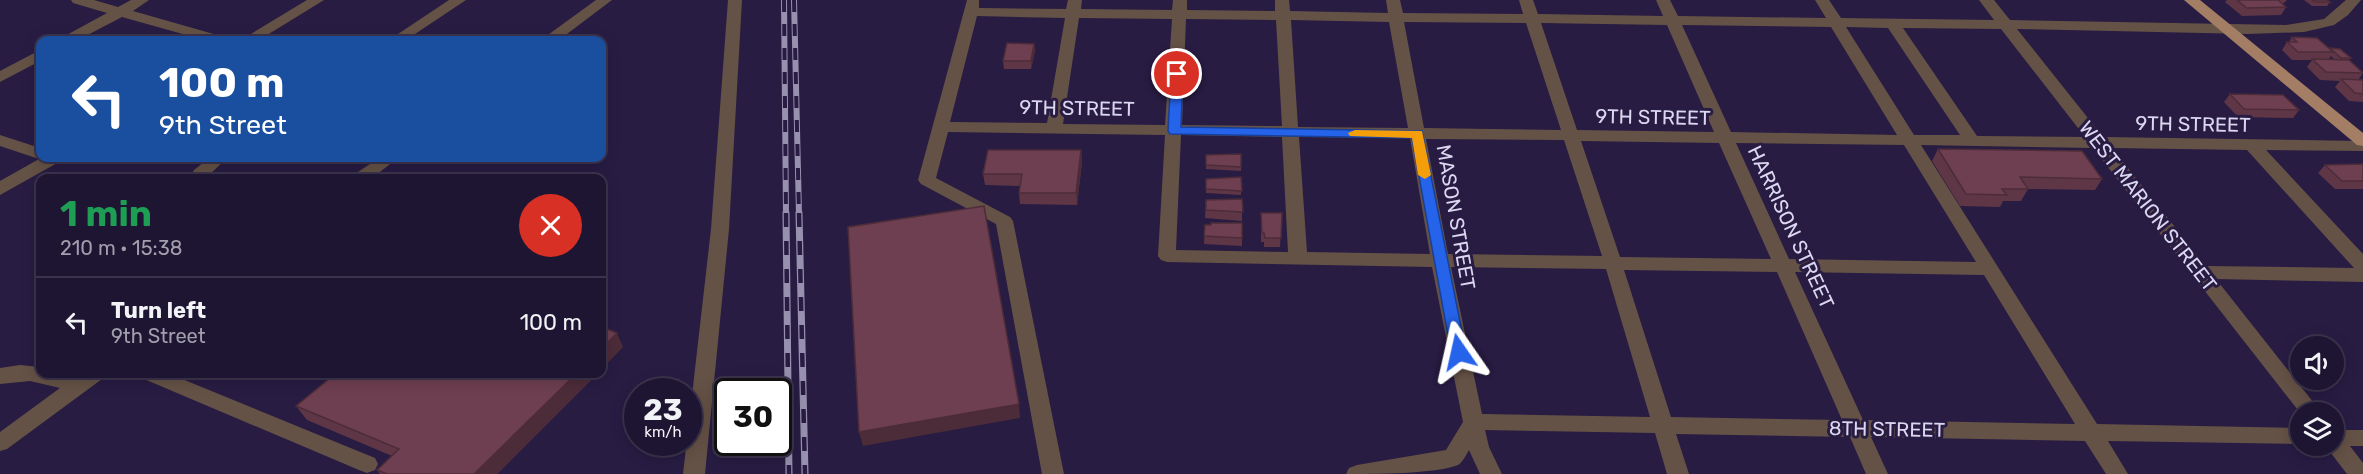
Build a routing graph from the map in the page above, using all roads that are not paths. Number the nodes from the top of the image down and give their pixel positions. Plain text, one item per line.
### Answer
1 (78, 0) edge
2 (142, 0) edge
3 (317, 0) edge
4 (459, 0) edge
5 (605, 0) edge
6 (735, 0) edge
7 (1526, 0) edge
8 (1663, 0) edge
9 (1822, 0) edge
10 (1986, 0) edge
11 (2191, 0) edge
12 (2354, 0) edge
13 (972, 6) edge
14 (1074, 6) edge
15 (1179, 7) edge
16 (1282, 7) edge
17 (1395, 8) edge
18 (120, 12) junction
19 (1532, 18) junction
20 (1671, 19) junction
21 (1835, 21) junction
22 (1892, 22) junction
23 (2005, 24) junction
24 (2229, 31) junction
25 (75, 36) edge
26 (205, 36) edge
27 (256, 36) edge
28 (403, 36) edge
29 (556, 36) edge
30 (36, 57) edge
31 (0, 77) edge
32 (943, 127) junction
33 (1054, 129) junction
34 (1174, 131) junction
35 (1291, 132) junction
36 (1418, 134) junction
37 (1571, 137) junction
38 (1726, 139) junction
39 (0, 140) edge
40 (1912, 141) junction
41 (2363, 141) edge
42 (1973, 142) junction
43 (2099, 144) junction
44 (2253, 146) junction
45 (2363, 146) edge
46 (36, 153) edge
47 (45, 162) edge
48 (214, 162) edge
49 (384, 162) edge
50 (200, 174) edge
51 (367, 174) edge
52 (0, 189) edge
53 (1299, 258) junction
54 (1440, 260) junction
55 (1613, 263) junction
56 (1785, 266) junction
57 (2363, 266) edge
58 (1989, 269) junction
59 (2201, 272) junction
60 (2363, 275) edge
61 (36, 374) edge
62 (0, 376) edge
63 (57, 378) edge
64 (89, 378) edge
65 (161, 378) edge
66 (77, 387) junction
67 (2303, 402) edge
68 (1473, 422) junction
69 (1663, 426) junction
70 (1857, 429) junction
71 (2092, 433) junction
72 (2290, 436) edge
73 (2363, 438) edge
74 (2344, 439) edge
75 (0, 443) edge
76 (2344, 454) edge
77 (367, 464) dead end
78 (694, 474) edge
79 (1053, 474) edge
80 (1357, 474) edge
81 (1491, 474) edge
82 (1678, 474) edge
83 (1877, 474) edge
84 (2117, 474) edge
85 (2359, 474) edge

1 - 18 street
2 - 18 street
3 - 27 street
4 - 28 street
5 - 29 street
6 - 78 street
7 - 19 street
8 - 20 street, HARRISON STREET
9 - 21 street
10 - 23 street, WEST MARION STREET
11 - 24 main road
12 - 24 street
13 - 14 street
13 - 32 street
14 - 15 street
14 - 33 street
15 - 16 street
15 - 34 street
16 - 17 street
16 - 35 street
17 - 19 street
17 - 36 street, MASON STREET
18 - 25 street
18 - 26 street
19 - 20 street
19 - 37 street
20 - 21 street
20 - 38 street, HARRISON STREET
21 - 22 street
21 - 40 street
22 - 23 street
22 - 42 street
23 - 24 street
23 - 43 street, WEST MARION STREET
24 - 41 main road
30 - 31 street
32 - 33 street, 9TH STREET
32 - 79 street
33 - 34 street, 9TH STREET
34 - 35 street, 9TH STREET
34 - 53 street
35 - 36 street, 9TH STREET
35 - 53 street
36 - 37 street, 9TH STREET
36 - 54 street, MASON STREET
37 - 38 street, 9TH STREET
37 - 55 street
38 - 40 street, 9TH STREET
38 - 56 street, HARRISON STREET
39 - 46 street
40 - 42 street, 9TH STREET
40 - 58 street
42 - 43 street, 9TH STREET
43 - 44 street, 9TH STREET
43 - 59 street, WEST MARION STREET
44 - 45 street, 9TH STREET
44 - 57 street
47 - 52 street
48 - 50 street
49 - 51 street
53 - 54 street
54 - 55 street
54 - 68 street, MASON STREET
55 - 56 street
55 - 69 street
56 - 58 street
56 - 70 street, HARRISON STREET
58 - 71 street
59 - 60 street
59 - 67 street, WEST MARION STREET
61 - 62 street
63 - 66 street
64 - 66 street
65 - 77 street
66 - 75 street
68 - 69 street, 8TH STREET
68 - 80 street
68 - 81 street, MASON STREET
69 - 70 street, 8TH STREET
69 - 82 street
70 - 71 street, 8TH STREET
70 - 83 street, HARRISON STREET
71 - 72 street, 8TH STREET
71 - 84 street
73 - 74 street
76 - 85 street

